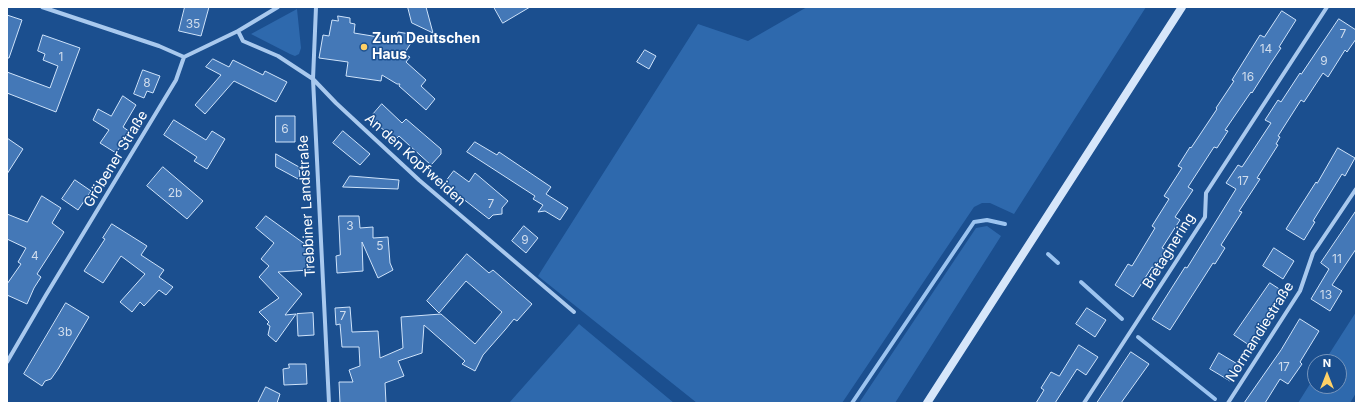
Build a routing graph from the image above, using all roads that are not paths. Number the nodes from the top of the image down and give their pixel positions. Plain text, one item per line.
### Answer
1 (42, 7) edge
2 (278, 7) edge
3 (316, 7) edge
4 (1182, 7) edge
5 (1327, 7) edge
6 (238, 30) junction
7 (184, 57) junction
8 (312, 79) junction
9 (1356, 188) edge
10 (574, 312) dead end
11 (7, 362) edge
12 (328, 403) edge
13 (927, 403) edge
14 (1084, 403) edge
15 (1228, 403) edge

1 - 7 street
2 - 6 street
3 - 8 street, Trebbiner Landstraße
4 - 13 main road
5 - 14 street, Bretagnering
6 - 7 street
6 - 8 street, An den Kopfweiden
7 - 11 street, Gröbener Straße
8 - 10 street, An den Kopfweiden
8 - 12 street, Trebbiner Landstraße
9 - 15 street, Normandiestraße

